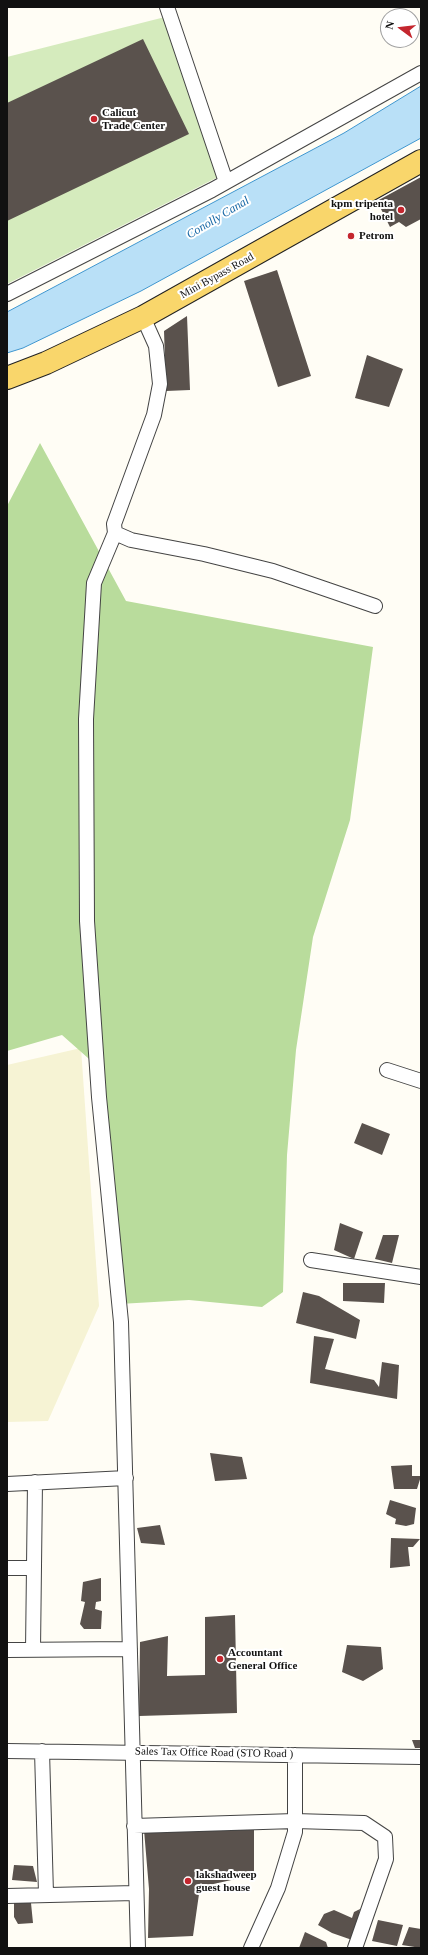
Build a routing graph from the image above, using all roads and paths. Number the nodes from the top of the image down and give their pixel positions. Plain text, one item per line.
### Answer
1 (167, 7) edge
2 (421, 73) edge
3 (421, 148) edge
4 (421, 161) edge
5 (226, 182) junction
6 (7, 294) edge
7 (143, 317) junction
8 (7, 363) edge
9 (7, 378) edge
10 (115, 533) junction
11 (375, 606) dead end
12 (387, 1070) dead end
13 (421, 1081) edge
14 (311, 1260) dead end
15 (421, 1277) edge
16 (126, 1478) junction
17 (35, 1482) junction
18 (7, 1484) edge
19 (7, 1568) edge
20 (34, 1568) junction
21 (130, 1649) junction
22 (7, 1650) edge
23 (33, 1650) junction
24 (7, 1751) edge
25 (42, 1751) junction
26 (133, 1752) junction
27 (295, 1754) junction
28 (421, 1757) edge
29 (295, 1821) junction
30 (134, 1826) junction
31 (136, 1893) junction
32 (46, 1894) junction
33 (7, 1896) edge
34 (138, 1948) edge
35 (251, 1948) edge
36 (355, 1948) edge

1 - 5 street
2 - 5 street
3 - 8 main road, Mini Bypass Road
4 - 7 main road, Mini Bypass Road
5 - 6 street
7 - 9 main road, Mini Bypass Road
7 - 10 street
10 - 11 street
10 - 16 street
12 - 13 street
14 - 15 street
16 - 17 street
16 - 21 street
17 - 18 street
17 - 20 street
19 - 20 street
20 - 23 street
21 - 23 street
21 - 26 street
22 - 23 street
24 - 25 street, Sales Tax Office Road (STO Road )
25 - 26 street, Sales Tax Office Road (STO Road )
25 - 32 street
26 - 27 street, Sales Tax Office Road (STO Road )
26 - 30 street
27 - 28 street, Sales Tax Office Road (STO Road )
27 - 29 street
29 - 30 street
29 - 35 street
29 - 36 street
30 - 31 street
31 - 32 street
31 - 34 street
32 - 33 street

